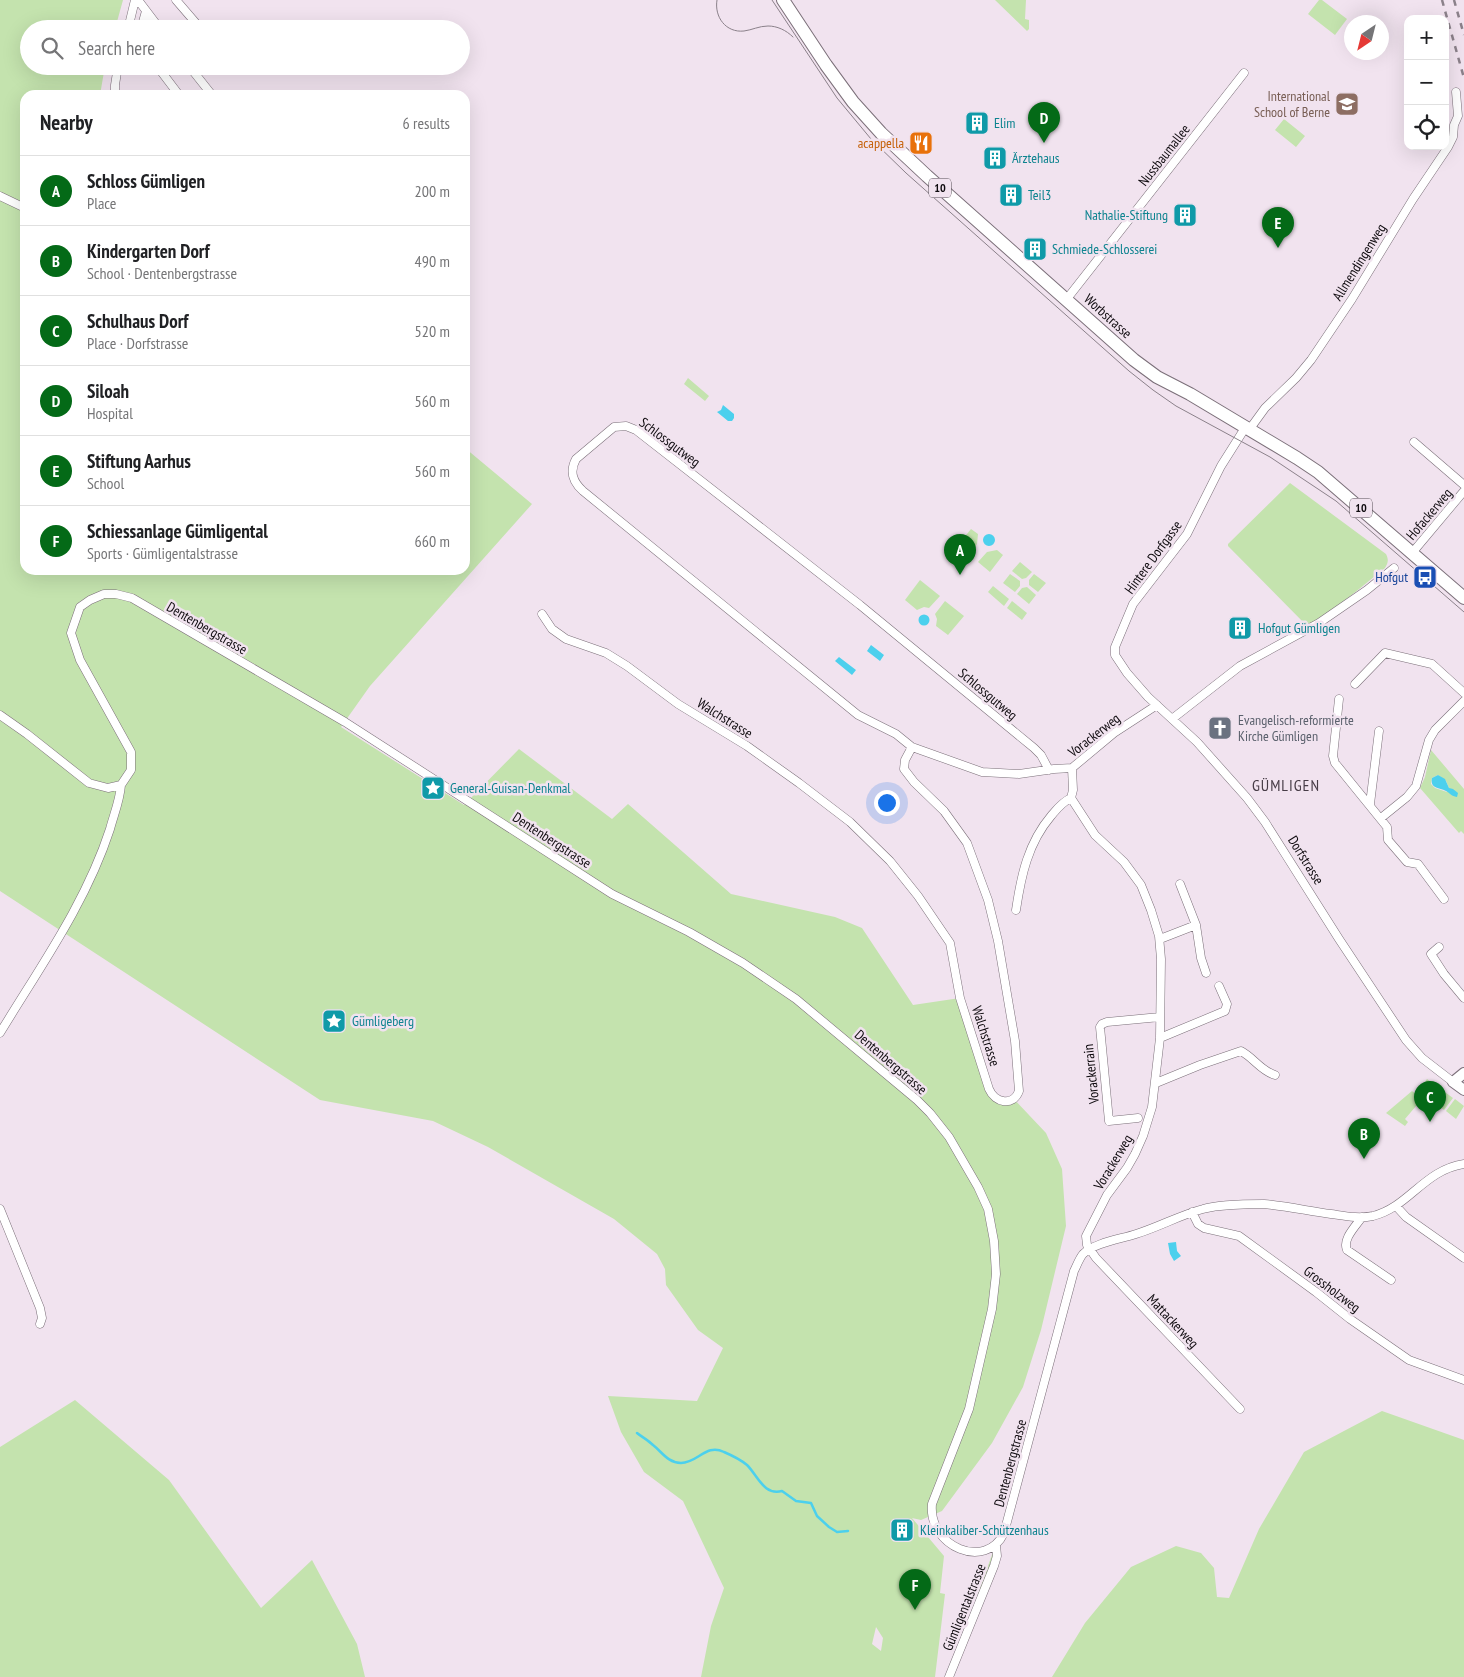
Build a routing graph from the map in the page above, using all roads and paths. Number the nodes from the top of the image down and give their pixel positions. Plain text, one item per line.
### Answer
1 (137, 0) edge
2 (176, 0) edge
3 (783, 0) edge
4 (146, 11) junction
5 (131, 20) edge
6 (144, 20) edge
7 (153, 20) edge
8 (193, 20) edge
9 (1244, 74) dead end
10 (117, 75) edge
11 (164, 75) edge
12 (196, 75) edge
13 (115, 90) edge
14 (174, 90) edge
15 (208, 90) edge
16 (1456, 92) dead end
17 (0, 196) edge
18 (20, 206) edge
19 (1066, 300) junction
20 (1247, 429) junction
21 (1414, 442) dead end
22 (1464, 485) edge
23 (1464, 491) edge
24 (1412, 553) junction
25 (1394, 568) dead end
26 (1464, 598) edge
27 (542, 614) dead end
28 (1115, 651) joint
29 (1355, 684) dead end
30 (1464, 693) edge
31 (1339, 699) dead end
32 (1464, 701) edge
33 (1157, 705) junction
34 (0, 715) edge
35 (1172, 720) junction
36 (1379, 731) dead end
37 (912, 747) junction
38 (1072, 768) junction
39 (1049, 770) junction
40 (121, 785) junction
41 (1071, 798) junction
42 (1370, 804) junction
43 (1382, 818) junction
44 (1180, 884) dead end
45 (1444, 899) dead end
46 (1016, 910) dead end
47 (1196, 925) junction
48 (1160, 939) junction
49 (1439, 947) dead end
50 (1206, 973) dead end
51 (1219, 986) dead end
52 (1464, 998) edge
53 (1160, 1017) junction
54 (0, 1033) edge
55 (1160, 1038) junction
56 (1464, 1073) edge
57 (1275, 1075) dead end
58 (1453, 1082) junction
59 (1156, 1083) junction
60 (1464, 1090) edge
61 (1138, 1118) dead end
62 (1464, 1164) edge
63 (1396, 1206) junction
64 (0, 1210) edge
65 (1192, 1212) junction
66 (1362, 1217) junction
67 (1089, 1249) junction
68 (1464, 1258) edge
69 (1391, 1280) dead end
70 (40, 1324) dead end
71 (1464, 1380) edge
72 (1240, 1409) dead end
73 (996, 1545) junction
74 (949, 1677) edge

1 - 4 street
1 - 5 street
2 - 8 street
3 - 19 main road, Worbstrasse / 10
4 - 6 street
4 - 7 street
9 - 19 street, Nussbaumallee
10 - 13 street
11 - 14 street
12 - 15 street
16 - 20 street, Allmendingenweg
17 - 18 street
19 - 20 main road, Worbstrasse / 10
20 - 24 main road, Worbstrasse / 10
20 - 28 street, Hintere Dorfgasse
21 - 22 street, Hofackerweg
23 - 24 street, Hofackerweg
24 - 26 main road, Worbstrasse / 10
25 - 35 street
27 - 37 street, Walchstrasse
28 - 33 street, Dorfstrasse
29 - 30 street
31 - 42 street
32 - 43 street
33 - 35 street, Dorfstrasse
33 - 38 street, Vorackerweg
34 - 40 street
35 - 58 street, Dorfstrasse
36 - 42 street
37 - 39 street
37 - 39 street, Schlossgutweg
38 - 39 street
38 - 41 street, Vorackerweg
40 - 54 street, Dentenbergstrasse
40 - 73 street, Dentenbergstrasse
41 - 46 street
41 - 48 street, Vorackerweg
42 - 43 street
43 - 45 street
44 - 47 street
47 - 48 street
47 - 50 street
48 - 53 street, Vorackerweg
49 - 52 street
51 - 55 street
53 - 55 street, Vorackerweg
53 - 61 street, Vorackerrain
55 - 59 street, Vorackerweg
56 - 58 street
57 - 59 street
58 - 60 street, Dorfstrasse
59 - 67 street, Vorackerweg
62 - 63 street
63 - 66 street
63 - 68 street
64 - 70 street
65 - 66 street
65 - 67 street
65 - 71 street, Grossholzweg
66 - 69 street
67 - 72 street, Mattackerweg
67 - 73 street, Dentenbergstrasse
73 - 74 street, Gümligentalstrasse

